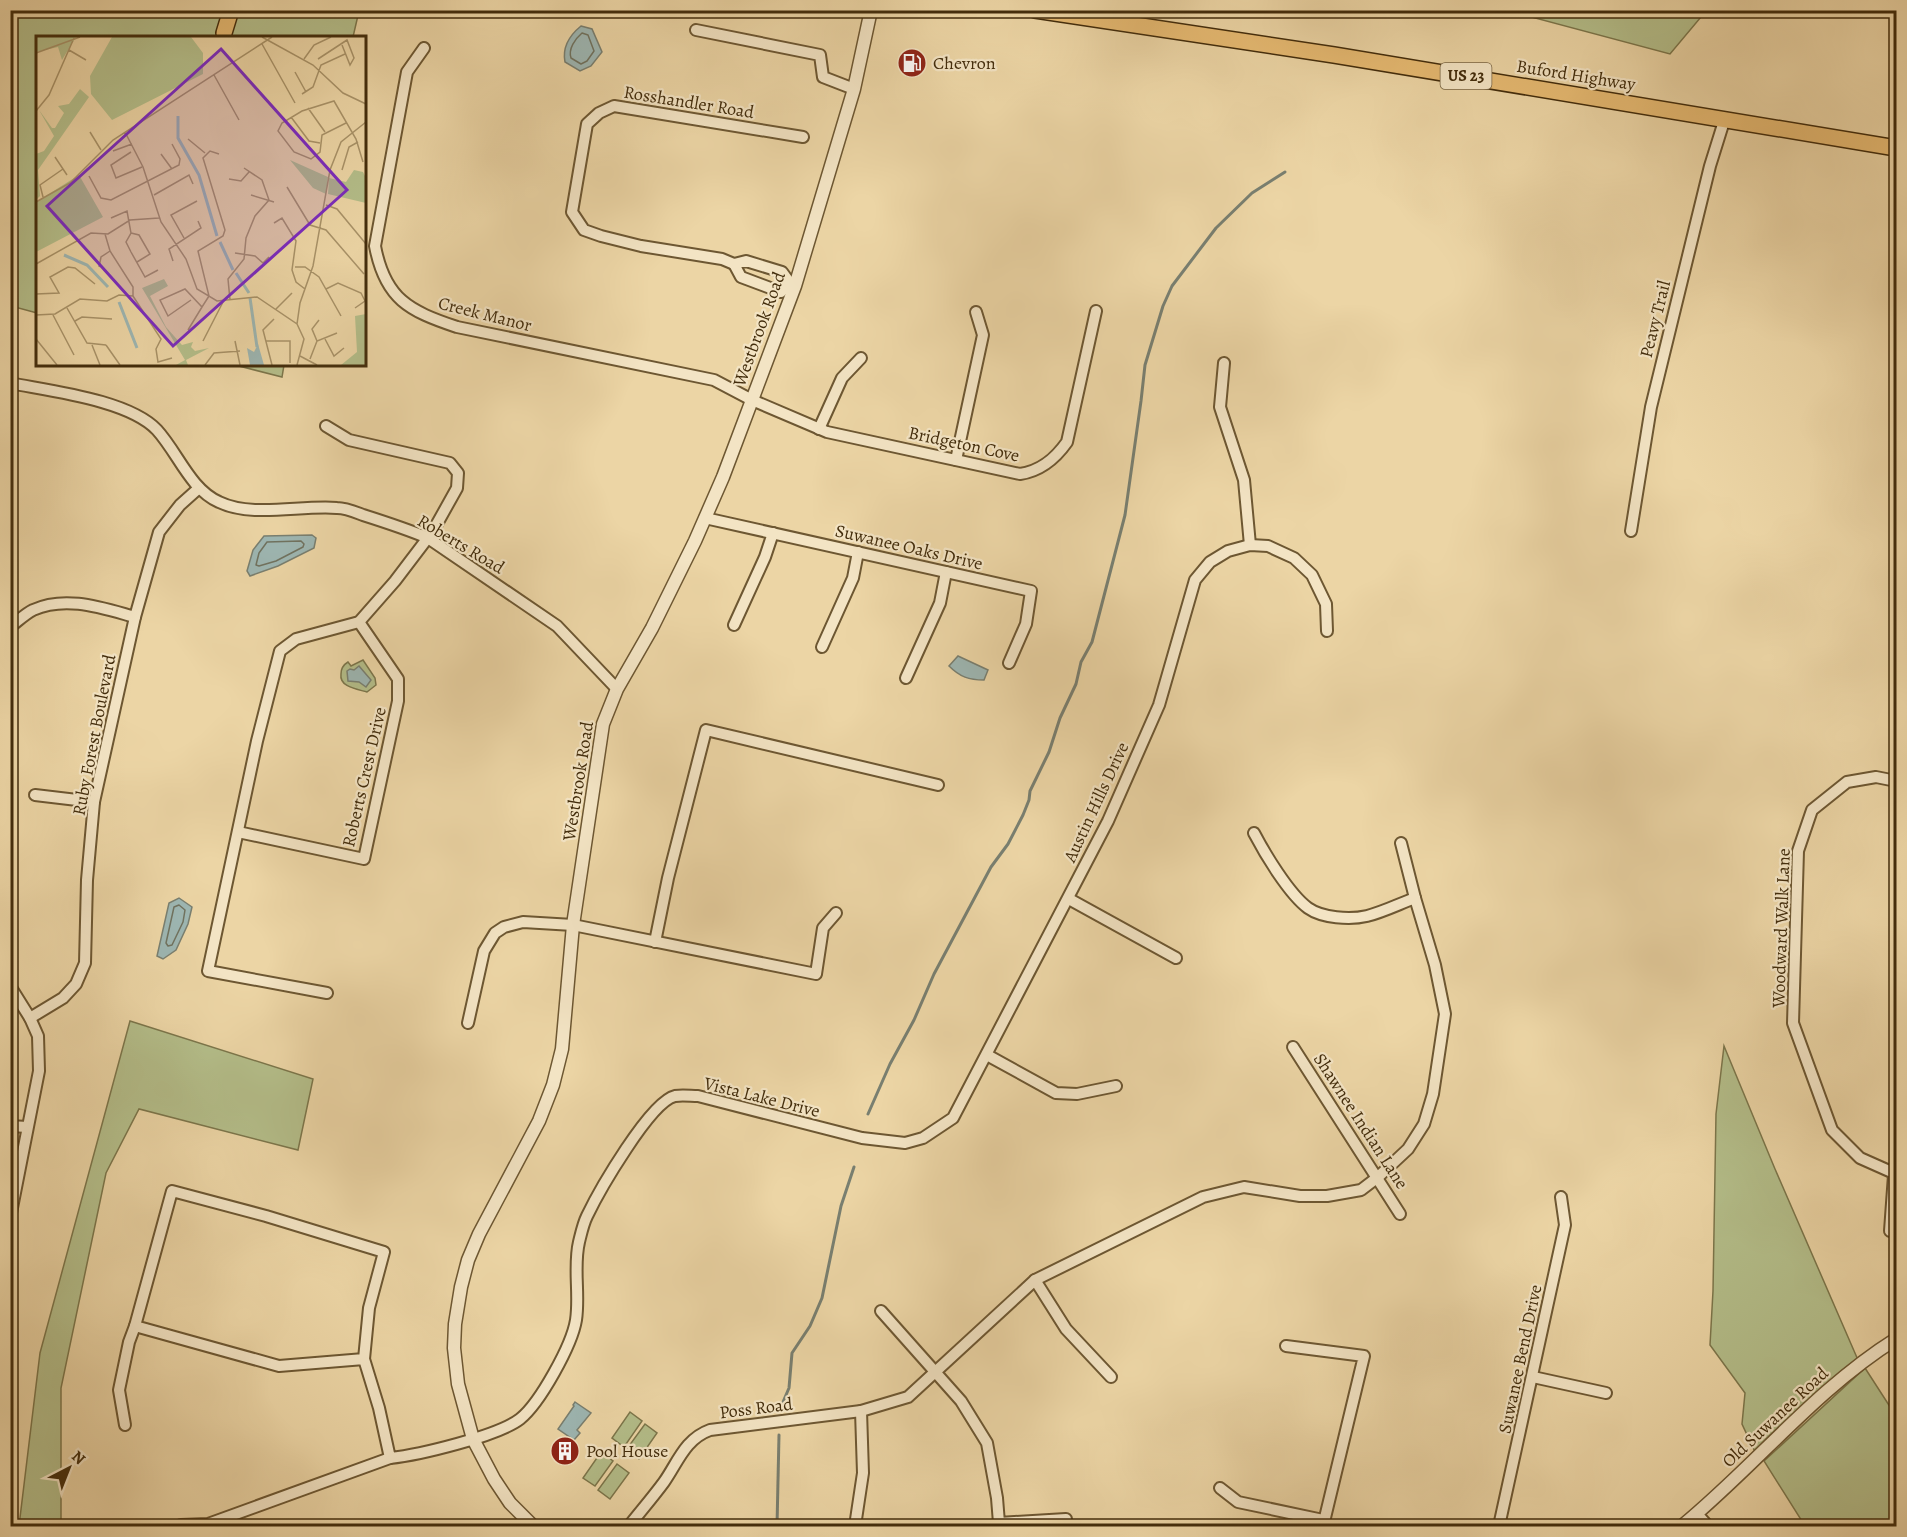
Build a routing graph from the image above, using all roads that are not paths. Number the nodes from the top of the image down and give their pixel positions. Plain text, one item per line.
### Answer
1 (231, 10) edge
2 (871, 10) edge
3 (1035, 10) edge
4 (696, 30) dead end
5 (224, 33) dead end
6 (424, 48) dead end
7 (854, 89) junction
8 (1725, 118) junction
9 (803, 137) dead end
10 (1896, 148) edge
11 (734, 264) junction
12 (792, 285) junction
13 (1096, 311) dead end
14 (976, 312) dead end
15 (861, 358) dead end
16 (1224, 363) dead end
17 (10, 383) edge
18 (752, 399) junction
19 (326, 426) dead end
20 (819, 429) junction
21 (956, 460) junction
22 (199, 488) junction
23 (705, 518) junction
24 (1631, 531) dead end
25 (773, 533) junction
26 (428, 538) junction
27 (1250, 546) junction
28 (858, 552) junction
29 (946, 572) junction
30 (135, 617) junction
31 (360, 622) junction
32 (734, 625) dead end
33 (10, 627) edge
34 (1327, 630) dead end
35 (822, 647) dead end
36 (1009, 663) dead end
37 (906, 678) dead end
38 (617, 689) junction
39 (1896, 780) edge
40 (938, 785) dead end
41 (35, 795) dead end
42 (94, 802) junction
43 (238, 832) junction
44 (1254, 833) dead end
45 (1401, 843) dead end
46 (1415, 898) junction
47 (1069, 899) junction
48 (836, 913) dead end
49 (573, 925) junction
50 (654, 942) junction
51 (1176, 958) dead end
52 (10, 986) edge
53 (327, 993) dead end
54 (30, 1018) junction
55 (468, 1023) dead end
56 (1293, 1047) dead end
57 (987, 1055) junction
58 (1116, 1086) dead end
59 (10, 1126) edge
60 (27, 1127) junction
61 (866, 1139) joint
62 (1895, 1174) edge
63 (1378, 1177) junction
64 (1561, 1197) dead end
65 (1400, 1214) dead end
66 (10, 1218) edge
67 (1890, 1231) dead end
68 (1035, 1280) junction
69 (881, 1311) dead end
70 (135, 1326) junction
71 (1896, 1339) edge
72 (1286, 1346) dead end
73 (364, 1359) junction
74 (934, 1372) junction
75 (1111, 1377) dead end
76 (1533, 1377) junction
77 (1606, 1393) dead end
78 (861, 1412) junction
79 (125, 1425) dead end
80 (473, 1439) junction
81 (390, 1458) junction
82 (1220, 1488) dead end
83 (1697, 1514) junction
84 (1066, 1519) dead end
85 (1323, 1523) edge
86 (181, 1525) edge
87 (533, 1527) edge
88 (629, 1527) edge
89 (855, 1527) edge
90 (1499, 1527) edge
91 (1682, 1527) edge
92 (1708, 1527) edge

1 - 5 main road
2 - 7 street, Westbrook Road
3 - 8 main road, Buford Highway / US 23
4 - 7 street
6 - 18 street, Creek Manor
7 - 12 street, Westbrook Road
8 - 10 main road, Buford Highway / US 23
8 - 24 street, Peavy Trail
9 - 11 street, Rosshandler Road
11 - 12 street, Rosshandler Road
11 - 12 street, Rosshandler Road
12 - 18 street, Westbrook Road
13 - 21 street, Bridgeton Cove
14 - 21 street
15 - 20 street
16 - 27 street
17 - 22 street
18 - 20 street, Bridgeton Cove
18 - 23 street, Westbrook Road
19 - 26 street
20 - 21 street, Bridgeton Cove
22 - 26 street, Roberts Road
22 - 30 street, Ruby Forest Boulevard
23 - 25 street, Suwanee Oaks Drive
23 - 38 street, Westbrook Road
25 - 28 street, Suwanee Oaks Drive
25 - 32 street
26 - 31 street
26 - 38 street, Roberts Road
27 - 34 street, Austin Hills Drive
27 - 47 street, Austin Hills Drive
28 - 29 street, Suwanee Oaks Drive
28 - 35 street
29 - 36 street, Suwanee Oaks Drive
29 - 37 street
30 - 33 street
30 - 42 street, Ruby Forest Boulevard
31 - 43 street
31 - 43 street, Roberts Crest Drive
38 - 49 street, Westbrook Road
39 - 62 street, Woodward Walk Lane
40 - 50 street
41 - 42 street
42 - 54 street, Ruby Forest Boulevard
43 - 53 street
44 - 46 street
45 - 46 street, Poss Road
46 - 63 street, Poss Road
47 - 51 street
47 - 57 street, Austin Hills Drive
48 - 50 street
49 - 50 street
49 - 55 street
49 - 80 street, Westbrook Road
52 - 54 street
54 - 60 street
56 - 63 street, Shawnee Indian Lane
57 - 58 street
57 - 61 street, Austin Hills Drive
59 - 60 street
60 - 66 street
61 - 80 street, Vista Lake Drive
62 - 67 street
63 - 65 street, Shawnee Indian Lane
63 - 68 street, Poss Road
64 - 76 street, Suwanee Bend Drive
68 - 74 street, Poss Road
68 - 75 street
69 - 74 street
70 - 73 street
70 - 73 street
70 - 79 street
71 - 83 street, Old Suwanee Road
72 - 85 street
73 - 81 street
74 - 78 street, Poss Road
74 - 84 street
76 - 77 street
76 - 90 street, Suwanee Bend Drive
78 - 88 street, Poss Road
78 - 89 street
80 - 81 street, Vista Lake Drive
80 - 87 street, Westbrook Road
81 - 86 street, Vista Lake Drive
82 - 85 street
83 - 91 street, Old Suwanee Road
83 - 92 street

